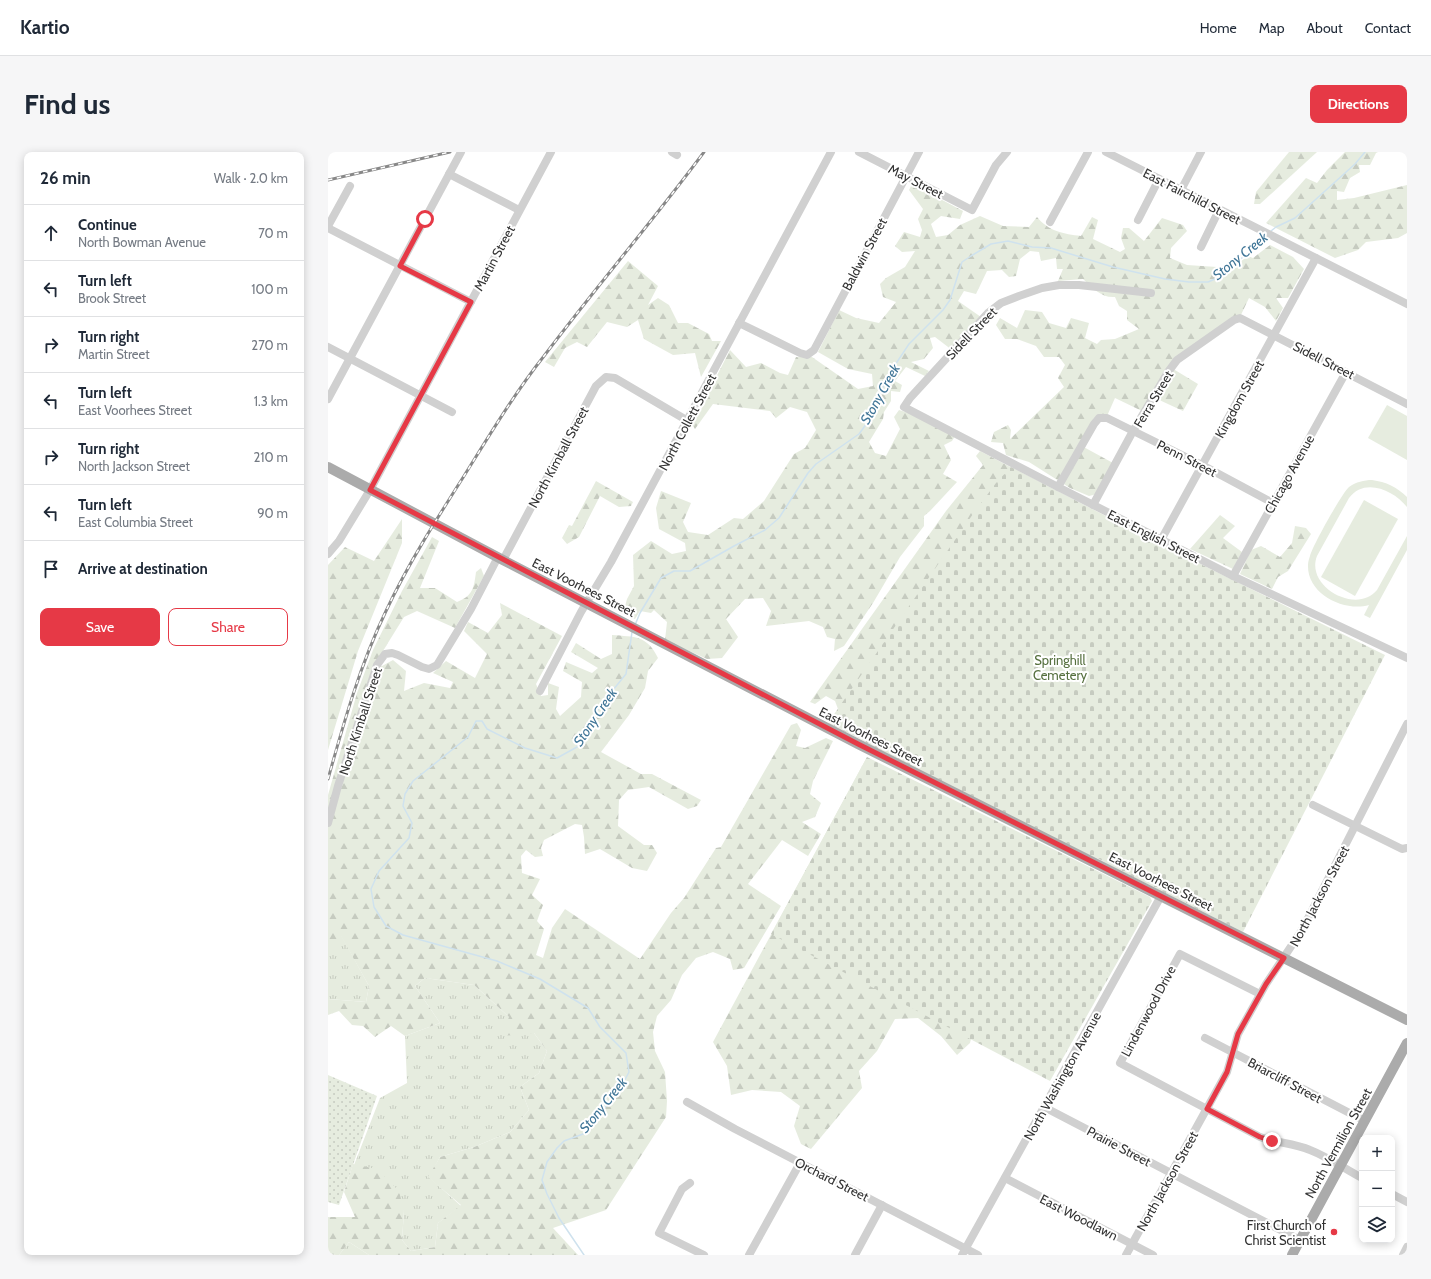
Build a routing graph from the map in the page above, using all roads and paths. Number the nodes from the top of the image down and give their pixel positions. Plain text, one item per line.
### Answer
1 (460, 152) edge
2 (551, 152) edge
3 (831, 152) edge
4 (859, 152) edge
5 (919, 152) edge
6 (1007, 152) edge
7 (1088, 152) edge
8 (1106, 152) edge
9 (1201, 152) edge
10 (449, 174) junction
11 (906, 176) junction
12 (1159, 179) junction
13 (350, 186) dead end
14 (1181, 190) junction
15 (520, 210) junction
16 (1219, 210) junction
17 (1138, 220) dead end
18 (1050, 222) dead end
19 (328, 227) edge
20 (1201, 248) dead end
21 (1316, 258) junction
22 (400, 266) junction
23 (1151, 293) dead end
24 (471, 302) junction
25 (1407, 304) edge
26 (1240, 318) joint
27 (739, 323) junction
28 (1274, 335) junction
29 (328, 347) edge
30 (350, 358) junction
31 (1346, 372) junction
32 (421, 395) junction
33 (328, 399) edge
34 (1407, 404) edge
35 (904, 407) joint
36 (452, 412) dead end
37 (688, 421) junction
38 (1133, 431) junction
39 (1202, 465) junction
40 (328, 467) edge
41 (1058, 488) junction
42 (370, 490) junction
43 (1273, 503) junction
44 (1093, 505) junction
45 (1161, 540) junction
46 (328, 554) edge
47 (500, 559) junction
48 (1233, 576) junction
49 (586, 603) junction
50 (1407, 658) edge
51 (540, 690) dead end
52 (1407, 724) edge
53 (1313, 805) dead end
54 (328, 823) edge
55 (1355, 826) junction
56 (1407, 848) edge
57 (1161, 896) junction
58 (1284, 958) junction
59 (1260, 994) junction
60 (1407, 1020) edge
61 (1205, 1038) dead end
62 (1407, 1043) edge
63 (1233, 1052) junction
64 (687, 1102) dead end
65 (1044, 1107) junction
66 (1207, 1109) junction
67 (1365, 1121) junction
68 (800, 1162) junction
69 (1341, 1166) junction
70 (1171, 1173) junction
71 (1359, 1176) edge
72 (1005, 1178) junction
73 (690, 1183) dead end
74 (1395, 1196) edge
75 (1407, 1202) edge
76 (882, 1205) junction
77 (1300, 1240) junction
78 (1132, 1244) junction
79 (1407, 1247) edge
80 (964, 1252) edge
81 (704, 1255) edge
82 (749, 1255) edge
83 (855, 1255) edge
84 (978, 1255) edge
85 (1126, 1255) edge
86 (1153, 1255) edge
87 (1292, 1255) edge
88 (1403, 1255) edge

1 - 10 street
2 - 15 street, Martin Street
3 - 27 street, North Collett Street
4 - 11 street, May Street
5 - 11 street, Baldwin Street
6 - 11 street, May Street
7 - 18 street
8 - 12 street, East Fairchild Street
9 - 14 street
10 - 15 street
10 - 22 street
11 - 27 street, Baldwin Street
12 - 14 street, East Fairchild Street
12 - 17 street
13 - 19 street
14 - 16 street, East Fairchild Street
15 - 24 street, Martin Street
16 - 20 street
16 - 21 street, East Fairchild Street
19 - 22 street
21 - 25 street, East Fairchild Street
21 - 28 street, Kingdom Street
22 - 24 street
22 - 30 street
23 - 35 street, Sidell Street
24 - 32 street, Martin Street
26 - 28 street, Sidell Street
26 - 38 street, Ferra Street
27 - 37 street, North Collett Street
28 - 31 street, Sidell Street
28 - 39 street, Kingdom Street
29 - 30 street
30 - 32 street
30 - 33 street
31 - 34 street, Sidell Street
31 - 43 street, Chicago Avenue
32 - 36 street
32 - 42 street, Martin Street
35 - 41 street, East English Street
37 - 47 street, North Kimball Street
37 - 49 street, North Collett Street
38 - 39 street, Penn Street
38 - 41 street, Penn Street
38 - 44 street, Ferra Street
39 - 43 street, Penn Street
39 - 45 street, Kingdom Street
40 - 42 main road, East Voorhees Street
41 - 44 street, East English Street
42 - 46 street, Martin Street
42 - 47 main road, East Voorhees Street
43 - 48 street, Chicago Avenue
44 - 45 street, East English Street
45 - 48 street, East English Street
47 - 49 main road, East Voorhees Street
47 - 54 street, North Kimball Street
48 - 50 street, East English Street
49 - 51 street, North Collett Street
49 - 57 main road, East Voorhees Street
52 - 55 street, North Jackson Street
53 - 55 street
55 - 56 street
55 - 58 street, North Jackson Street
57 - 58 main road, East Voorhees Street
57 - 65 street, North Washington Avenue
58 - 59 street, North Jackson Street
58 - 60 main road, East Voorhees Street
59 - 63 street, North Jackson Street
59 - 66 street, Lindenwood Drive
61 - 63 street, Briarcliff Street
62 - 67 main road, North Vermilion Street
63 - 66 street, North Jackson Street
63 - 67 street, Briarcliff Street
64 - 68 street, Orchard Street
65 - 70 street, Prairie Street
65 - 72 street, North Washington Avenue
66 - 69 street
66 - 70 street, North Jackson Street
67 - 69 main road, North Vermilion Street
68 - 76 street, Orchard Street
68 - 82 street
69 - 71 street
69 - 77 main road, North Vermilion Street
70 - 77 street, Prairie Street
70 - 78 street, North Jackson Street
72 - 78 street, East Woodlawn
72 - 80 street, North Washington Avenue
73 - 81 street
74 - 75 street
76 - 80 street, Orchard Street
76 - 83 street
77 - 87 main road, North Vermilion Street
78 - 85 street, North Jackson Street
78 - 86 street, East Woodlawn
79 - 88 street
80 - 84 street, Orchard Street

